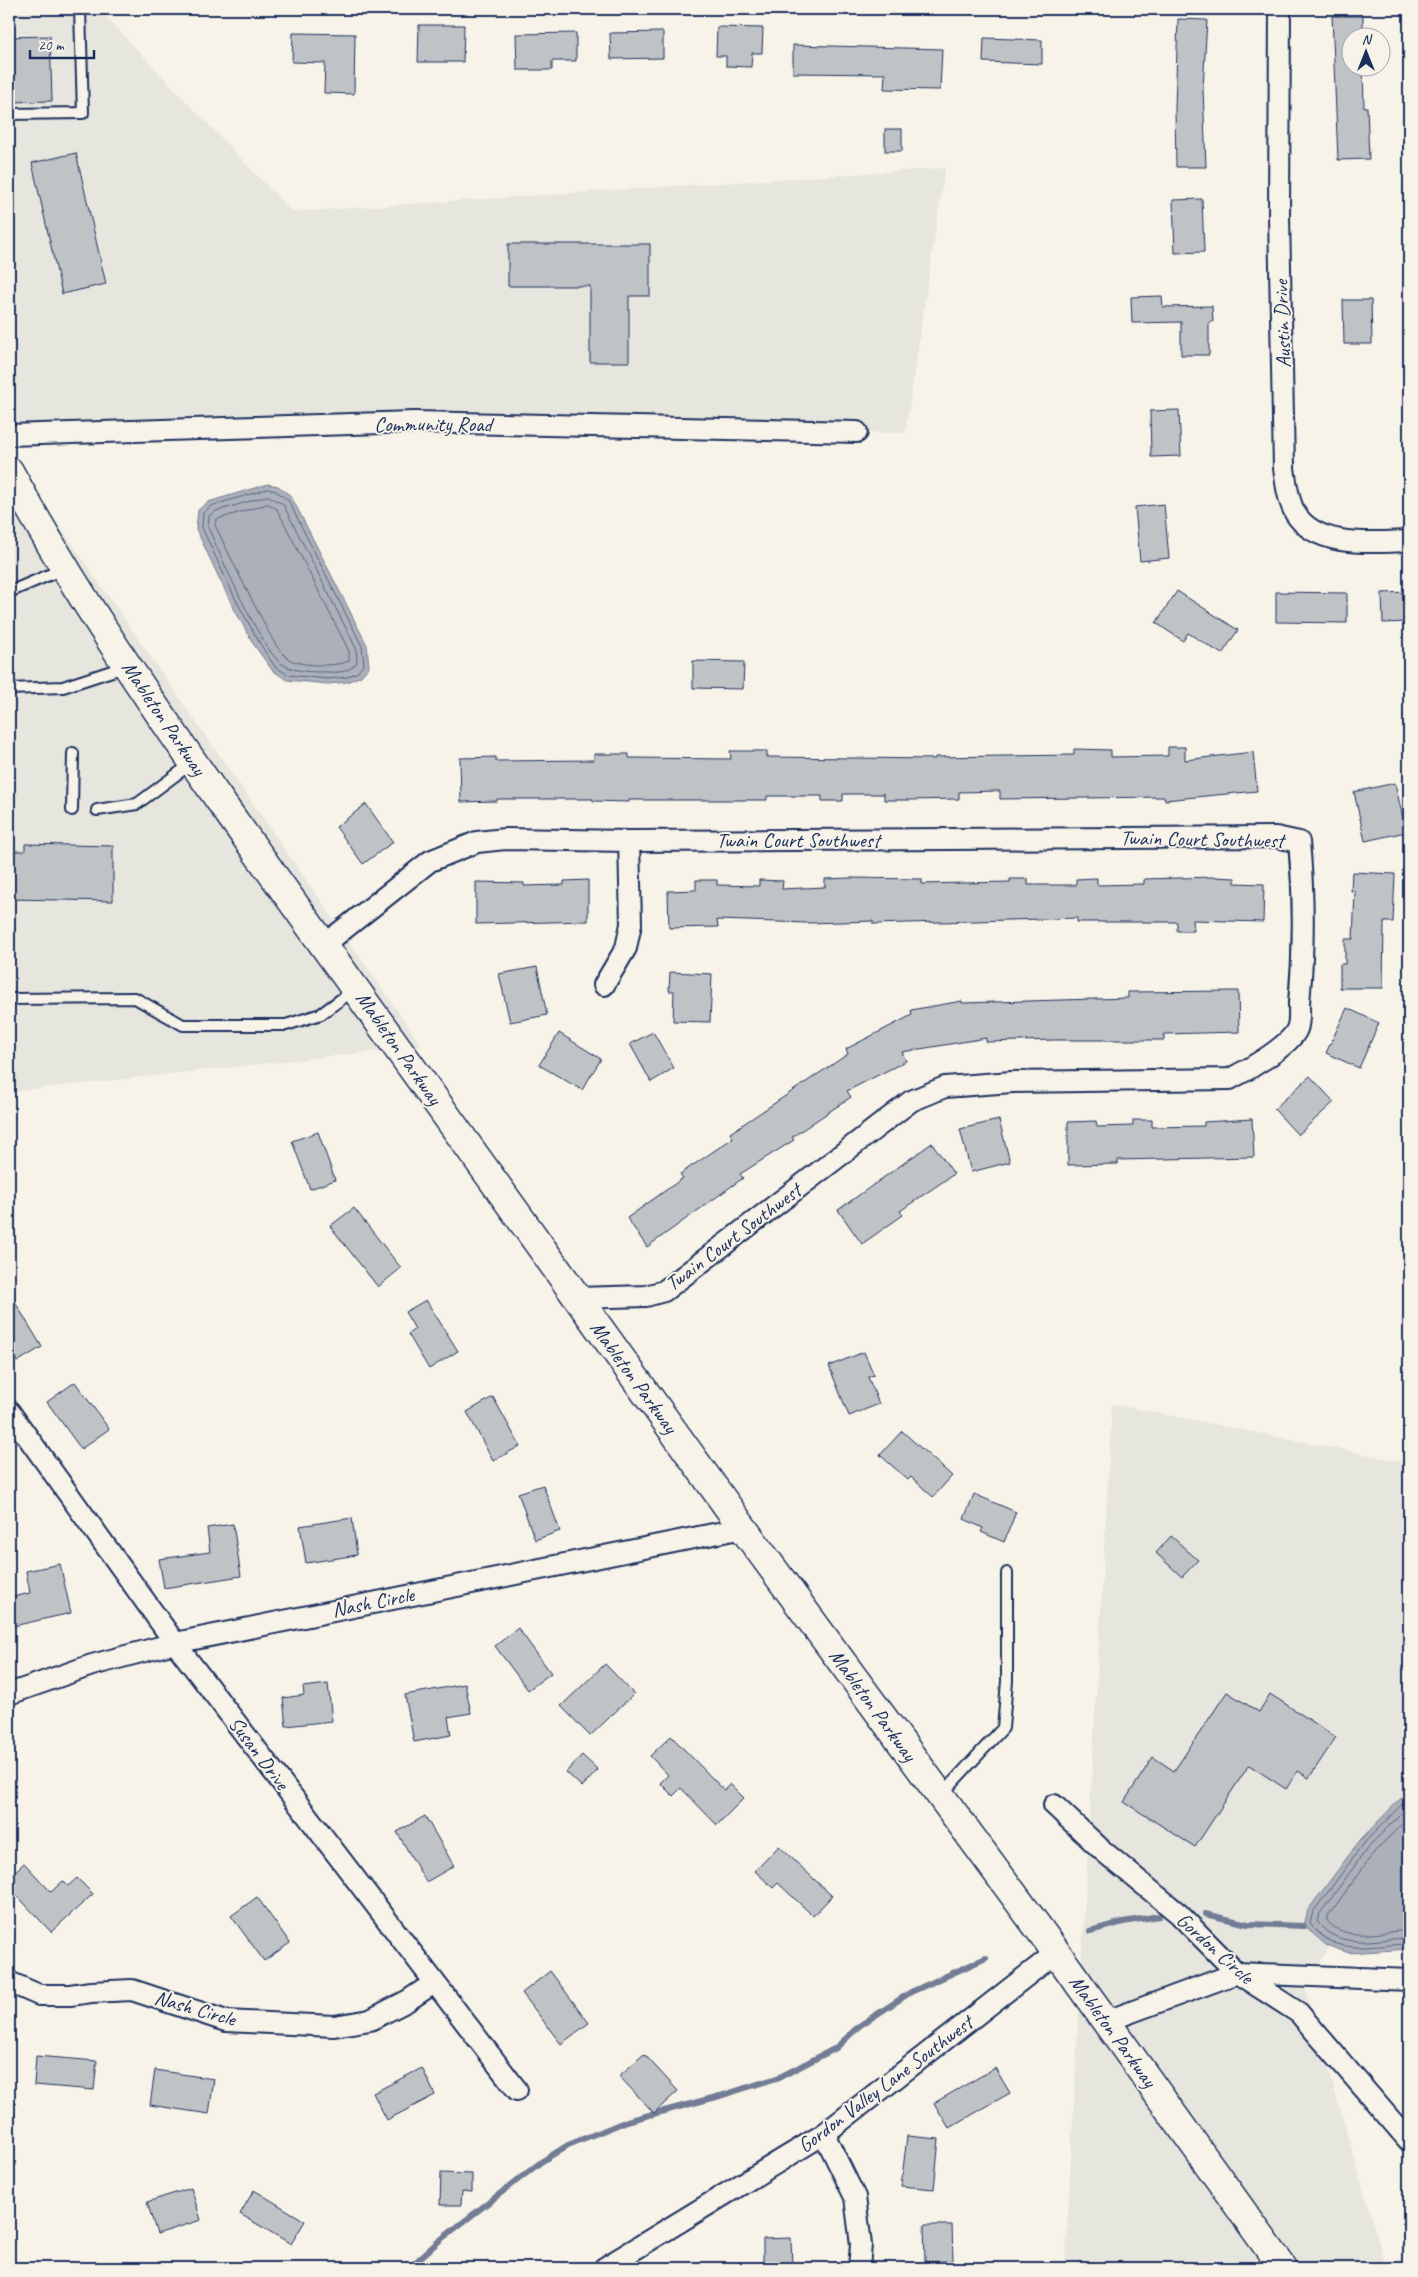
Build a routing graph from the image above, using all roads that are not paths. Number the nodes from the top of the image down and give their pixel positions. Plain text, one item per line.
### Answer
1 (80, 9) edge
2 (1280, 9) edge
3 (9, 114) edge
4 (857, 432) dead end
5 (9, 435) edge
6 (9, 470) edge
7 (1409, 540) edge
8 (64, 568) junction
9 (9, 592) edge
10 (127, 666) junction
11 (9, 689) edge
12 (72, 752) dead end
13 (193, 762) junction
14 (72, 810) dead end
15 (97, 810) dead end
16 (630, 841) junction
17 (325, 944) junction
18 (604, 985) dead end
19 (356, 988) junction
20 (9, 999) edge
21 (577, 1298) junction
22 (9, 1411) edge
23 (742, 1528) junction
24 (1007, 1573) dead end
25 (175, 1642) junction
26 (9, 1694) edge
27 (940, 1797) junction
28 (1054, 1805) dead end
29 (1057, 1952) junction
30 (1237, 1973) junction
31 (1409, 1980) edge
32 (9, 1982) edge
33 (434, 1983) junction
34 (1107, 2021) junction
35 (517, 2090) dead end
36 (824, 2134) junction
37 (1409, 2141) edge
38 (604, 2268) edge
39 (859, 2268) edge
40 (1284, 2268) edge

1 - 3 lane
2 - 7 street, Austin Drive
4 - 5 street, Community Road
6 - 8 main road, Mableton Parkway
8 - 9 lane
8 - 10 main road, Mableton Parkway
10 - 11 lane
10 - 13 main road, Mableton Parkway
12 - 14 lane
13 - 15 lane
13 - 17 main road, Mableton Parkway
16 - 17 street, Twain Court Southwest
16 - 18 street
16 - 21 street, Twain Court Southwest
17 - 19 main road, Mableton Parkway
19 - 20 lane
19 - 21 main road, Mableton Parkway
21 - 23 main road, Mableton Parkway
22 - 25 street, Susan Drive
23 - 25 street, Nash Circle
23 - 27 main road, Mableton Parkway
24 - 27 lane
25 - 26 street, Nash Circle
25 - 33 street, Susan Drive
27 - 29 main road, Mableton Parkway
28 - 30 street, Gordon Circle
29 - 34 main road, Mableton Parkway
29 - 36 street, Gordon Valley Lane Southwest
30 - 31 street
30 - 34 street
30 - 37 street, Gordon Circle
32 - 33 street, Nash Circle
33 - 35 street, Susan Drive
34 - 40 main road, Mableton Parkway
36 - 38 street, Gordon Valley Lane Southwest
36 - 39 street

